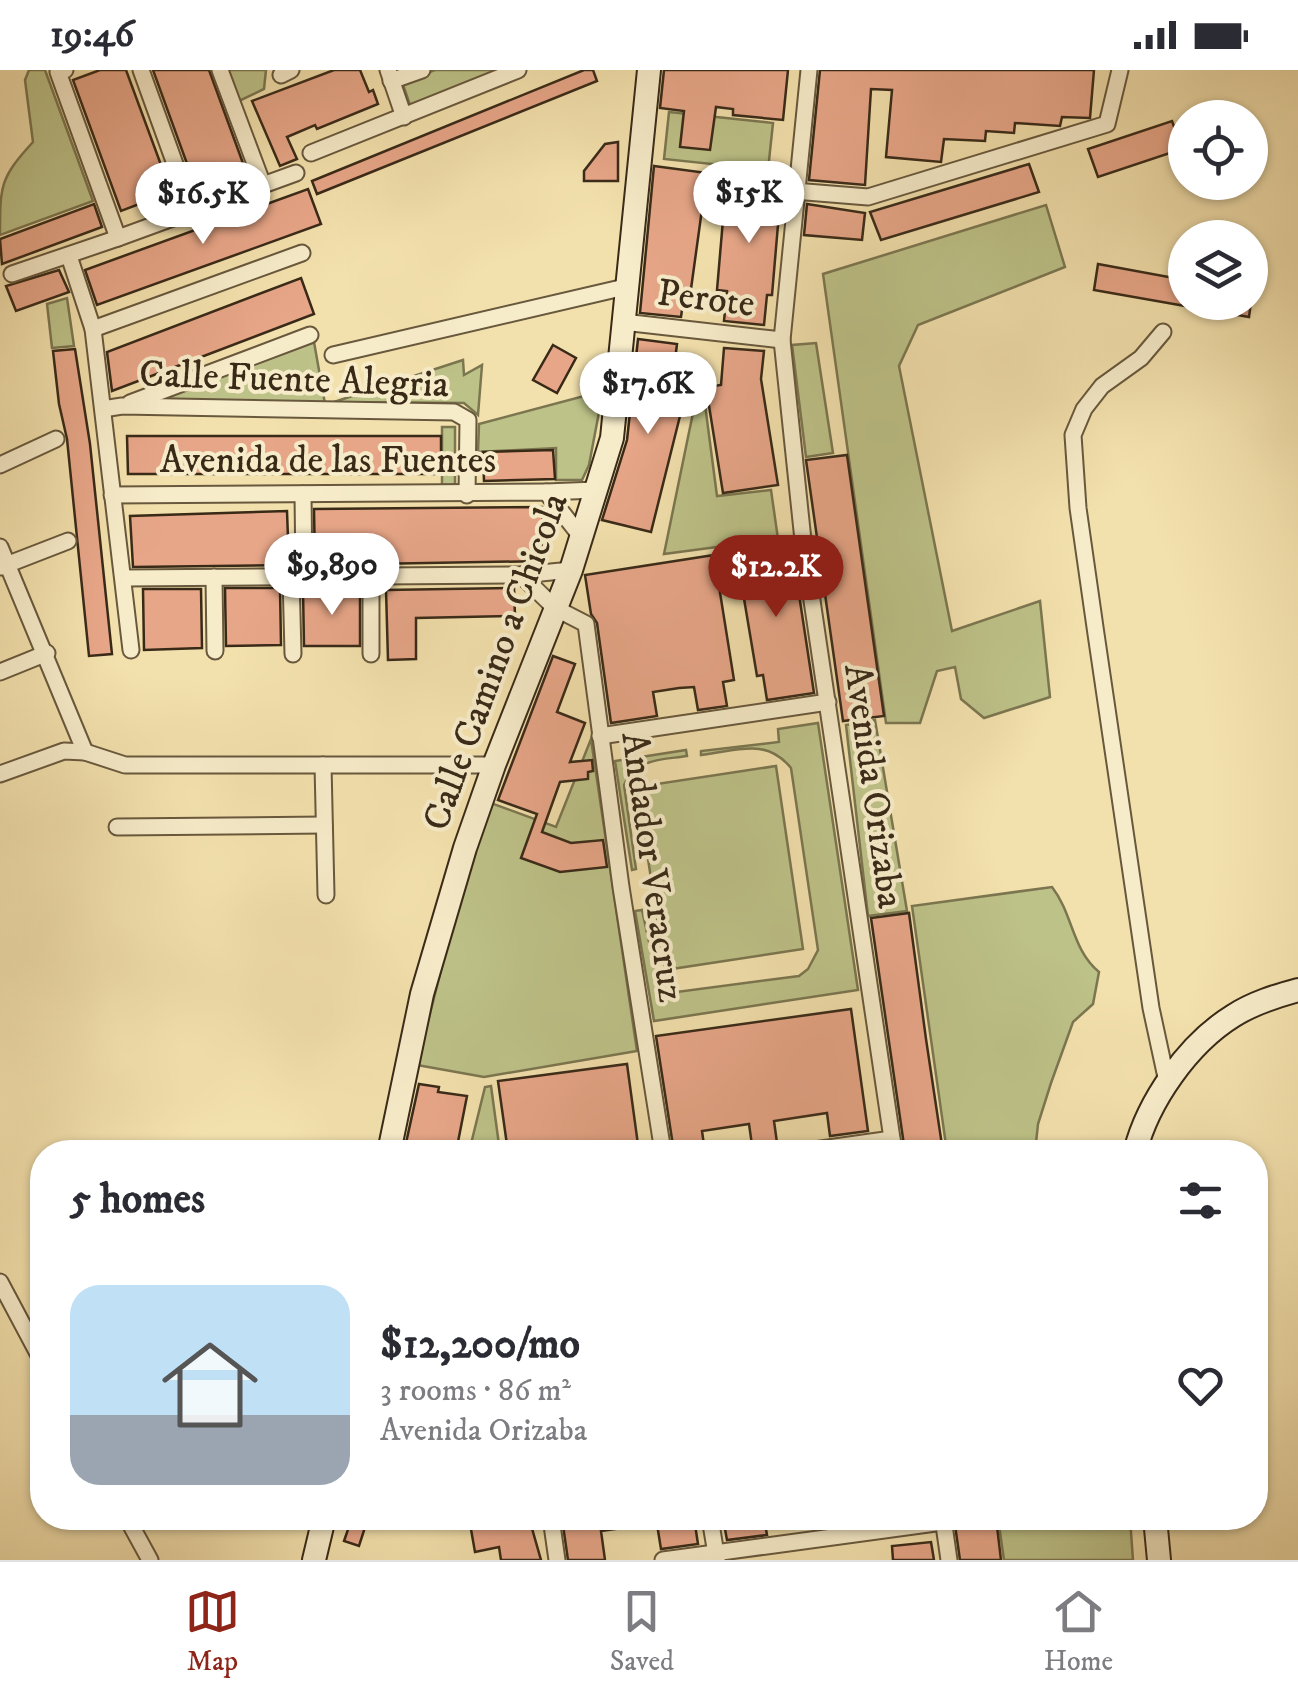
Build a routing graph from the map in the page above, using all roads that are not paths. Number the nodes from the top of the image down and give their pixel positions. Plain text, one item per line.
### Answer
1 (140, 70) edge
2 (220, 70) edge
3 (422, 70) edge
4 (518, 70) edge
5 (649, 70) edge
6 (809, 70) edge
7 (1120, 70) edge
8 (62, 71) edge
9 (389, 76) edge
10 (404, 117) junction
11 (311, 153) dead end
12 (296, 172) dead end
13 (263, 185) junction
14 (794, 190) junction
15 (192, 212) junction
16 (118, 238) junction
17 (302, 253) dead end
18 (69, 256) junction
19 (12, 274) dead end
20 (625, 287) junction
21 (623, 322) junction
22 (93, 329) junction
23 (1164, 332) dead end
24 (310, 335) dead end
25 (782, 340) junction
26 (332, 354) dead end
27 (122, 406) junction
28 (103, 409) junction
29 (56, 440) dead end
30 (0, 465) edge
31 (596, 490) junction
32 (546, 492) junction
33 (303, 494) junction
34 (112, 495) junction
35 (466, 495) junction
36 (582, 538) junction
37 (68, 542) dead end
38 (0, 547) edge
39 (4, 566) edge
40 (571, 570) junction
41 (521, 574) junction
42 (297, 576) junction
43 (372, 576) junction
44 (214, 577) junction
45 (124, 578) junction
46 (556, 608) junction
47 (131, 650) dead end
48 (216, 651) dead end
49 (47, 654) junction
50 (293, 654) dead end
51 (372, 654) dead end
52 (0, 672) edge
53 (828, 702) junction
54 (600, 736) junction
55 (85, 752) junction
56 (323, 765) junction
57 (494, 765) junction
58 (0, 774) edge
59 (324, 825) junction
60 (118, 827) dead end
61 (326, 895) dead end
62 (1298, 990) edge
63 (1167, 1082) junction
64 (392, 1140) edge
65 (661, 1140) edge
66 (892, 1140) edge
67 (1140, 1140) edge
68 (0, 1282) edge
69 (30, 1338) edge
70 (134, 1530) edge
71 (321, 1530) edge
72 (553, 1530) edge
73 (712, 1530) edge
74 (880, 1530) edge
75 (944, 1530) edge
76 (1155, 1530) edge
77 (717, 1556) edge
78 (150, 1560) edge
79 (314, 1560) edge
80 (557, 1560) edge
81 (662, 1560) edge
82 (949, 1560) edge
83 (1158, 1560) edge

1 - 15 street
2 - 13 street
3 - 9 street
4 - 10 street
5 - 20 street, Calle Camino a Chicola
6 - 14 street, Avenida Orizaba
7 - 14 street
8 - 16 street
9 - 10 street
10 - 11 street
12 - 13 street
13 - 15 street
14 - 25 street, Avenida Orizaba
15 - 16 street
16 - 18 street
17 - 22 street
18 - 19 street
18 - 22 street
20 - 21 street, Calle Camino a Chicola
20 - 26 street
21 - 25 street, Perote
21 - 31 street, Calle Camino a Chicola
22 - 28 street
23 - 63 street
24 - 27 street
25 - 53 street, Avenida Orizaba
27 - 28 street, Calle Fuente Alegria
27 - 35 street, Calle Fuente Alegria
28 - 34 street
29 - 30 street
31 - 32 street
31 - 36 street, Calle Camino a Chicola
32 - 35 street, Avenida de las Fuentes
32 - 36 street, Avenida de las Fuentes
33 - 34 street, Avenida de las Fuentes
33 - 35 street, Avenida de las Fuentes
33 - 42 street
34 - 45 street
36 - 40 street, Calle Camino a Chicola
37 - 39 street
38 - 39 street
39 - 49 street
40 - 41 street
40 - 46 street, Calle Camino a Chicola
41 - 43 street
41 - 46 street
42 - 43 street
42 - 44 street
42 - 50 street
43 - 51 street
44 - 45 street
44 - 48 street
45 - 47 street
46 - 54 street, Andador Veracruz
46 - 57 street, Calle Camino a Chicola
49 - 52 street
49 - 55 street
53 - 54 street
53 - 66 street, Avenida Orizaba
54 - 65 street, Andador Veracruz
55 - 56 street
55 - 58 street
56 - 57 street
56 - 59 street
57 - 64 street, Calle Camino a Chicola
59 - 60 street
59 - 61 street
62 - 63 street
63 - 67 street
68 - 69 street
70 - 78 street
71 - 79 street
72 - 80 street
73 - 77 street
74 - 77 street
75 - 82 street
76 - 83 street
77 - 81 street

